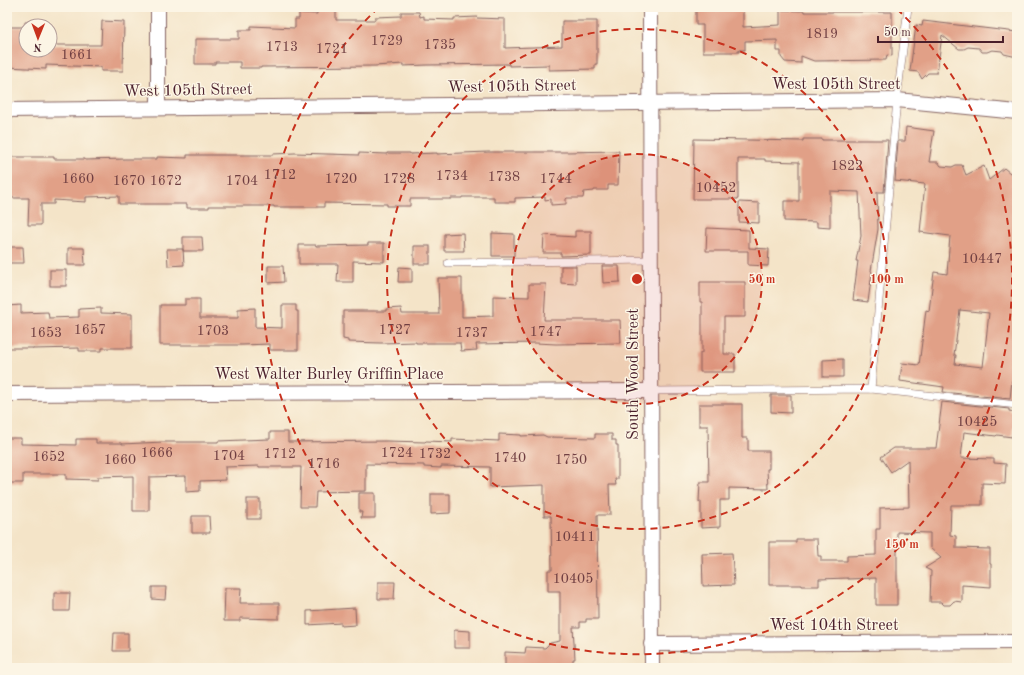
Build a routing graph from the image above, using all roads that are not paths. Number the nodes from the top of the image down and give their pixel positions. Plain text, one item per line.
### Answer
1 (158, 7) edge
2 (650, 7) edge
3 (908, 7) edge
4 (897, 100) junction
5 (650, 103) junction
6 (158, 108) junction
7 (7, 110) edge
8 (1017, 112) edge
9 (650, 260) junction
10 (448, 263) dead end
11 (871, 389) junction
12 (651, 391) junction
13 (7, 394) edge
14 (1017, 405) edge
15 (1017, 642) edge
16 (652, 644) junction
17 (652, 668) edge

1 - 6 street
2 - 5 street, South Wood Street
3 - 4 lane
4 - 5 street, West 105th Street
4 - 8 street, West 105th Street
4 - 11 lane
5 - 6 street, West 105th Street
5 - 9 street, South Wood Street
6 - 7 street, West 105th Street
9 - 10 lane
9 - 12 street, South Wood Street
11 - 12 lane
11 - 14 lane
12 - 13 street, West Walter Burley Griffin Place
12 - 16 street, South Wood Street
15 - 16 street, West 104th Street
16 - 17 street, South Wood Street

